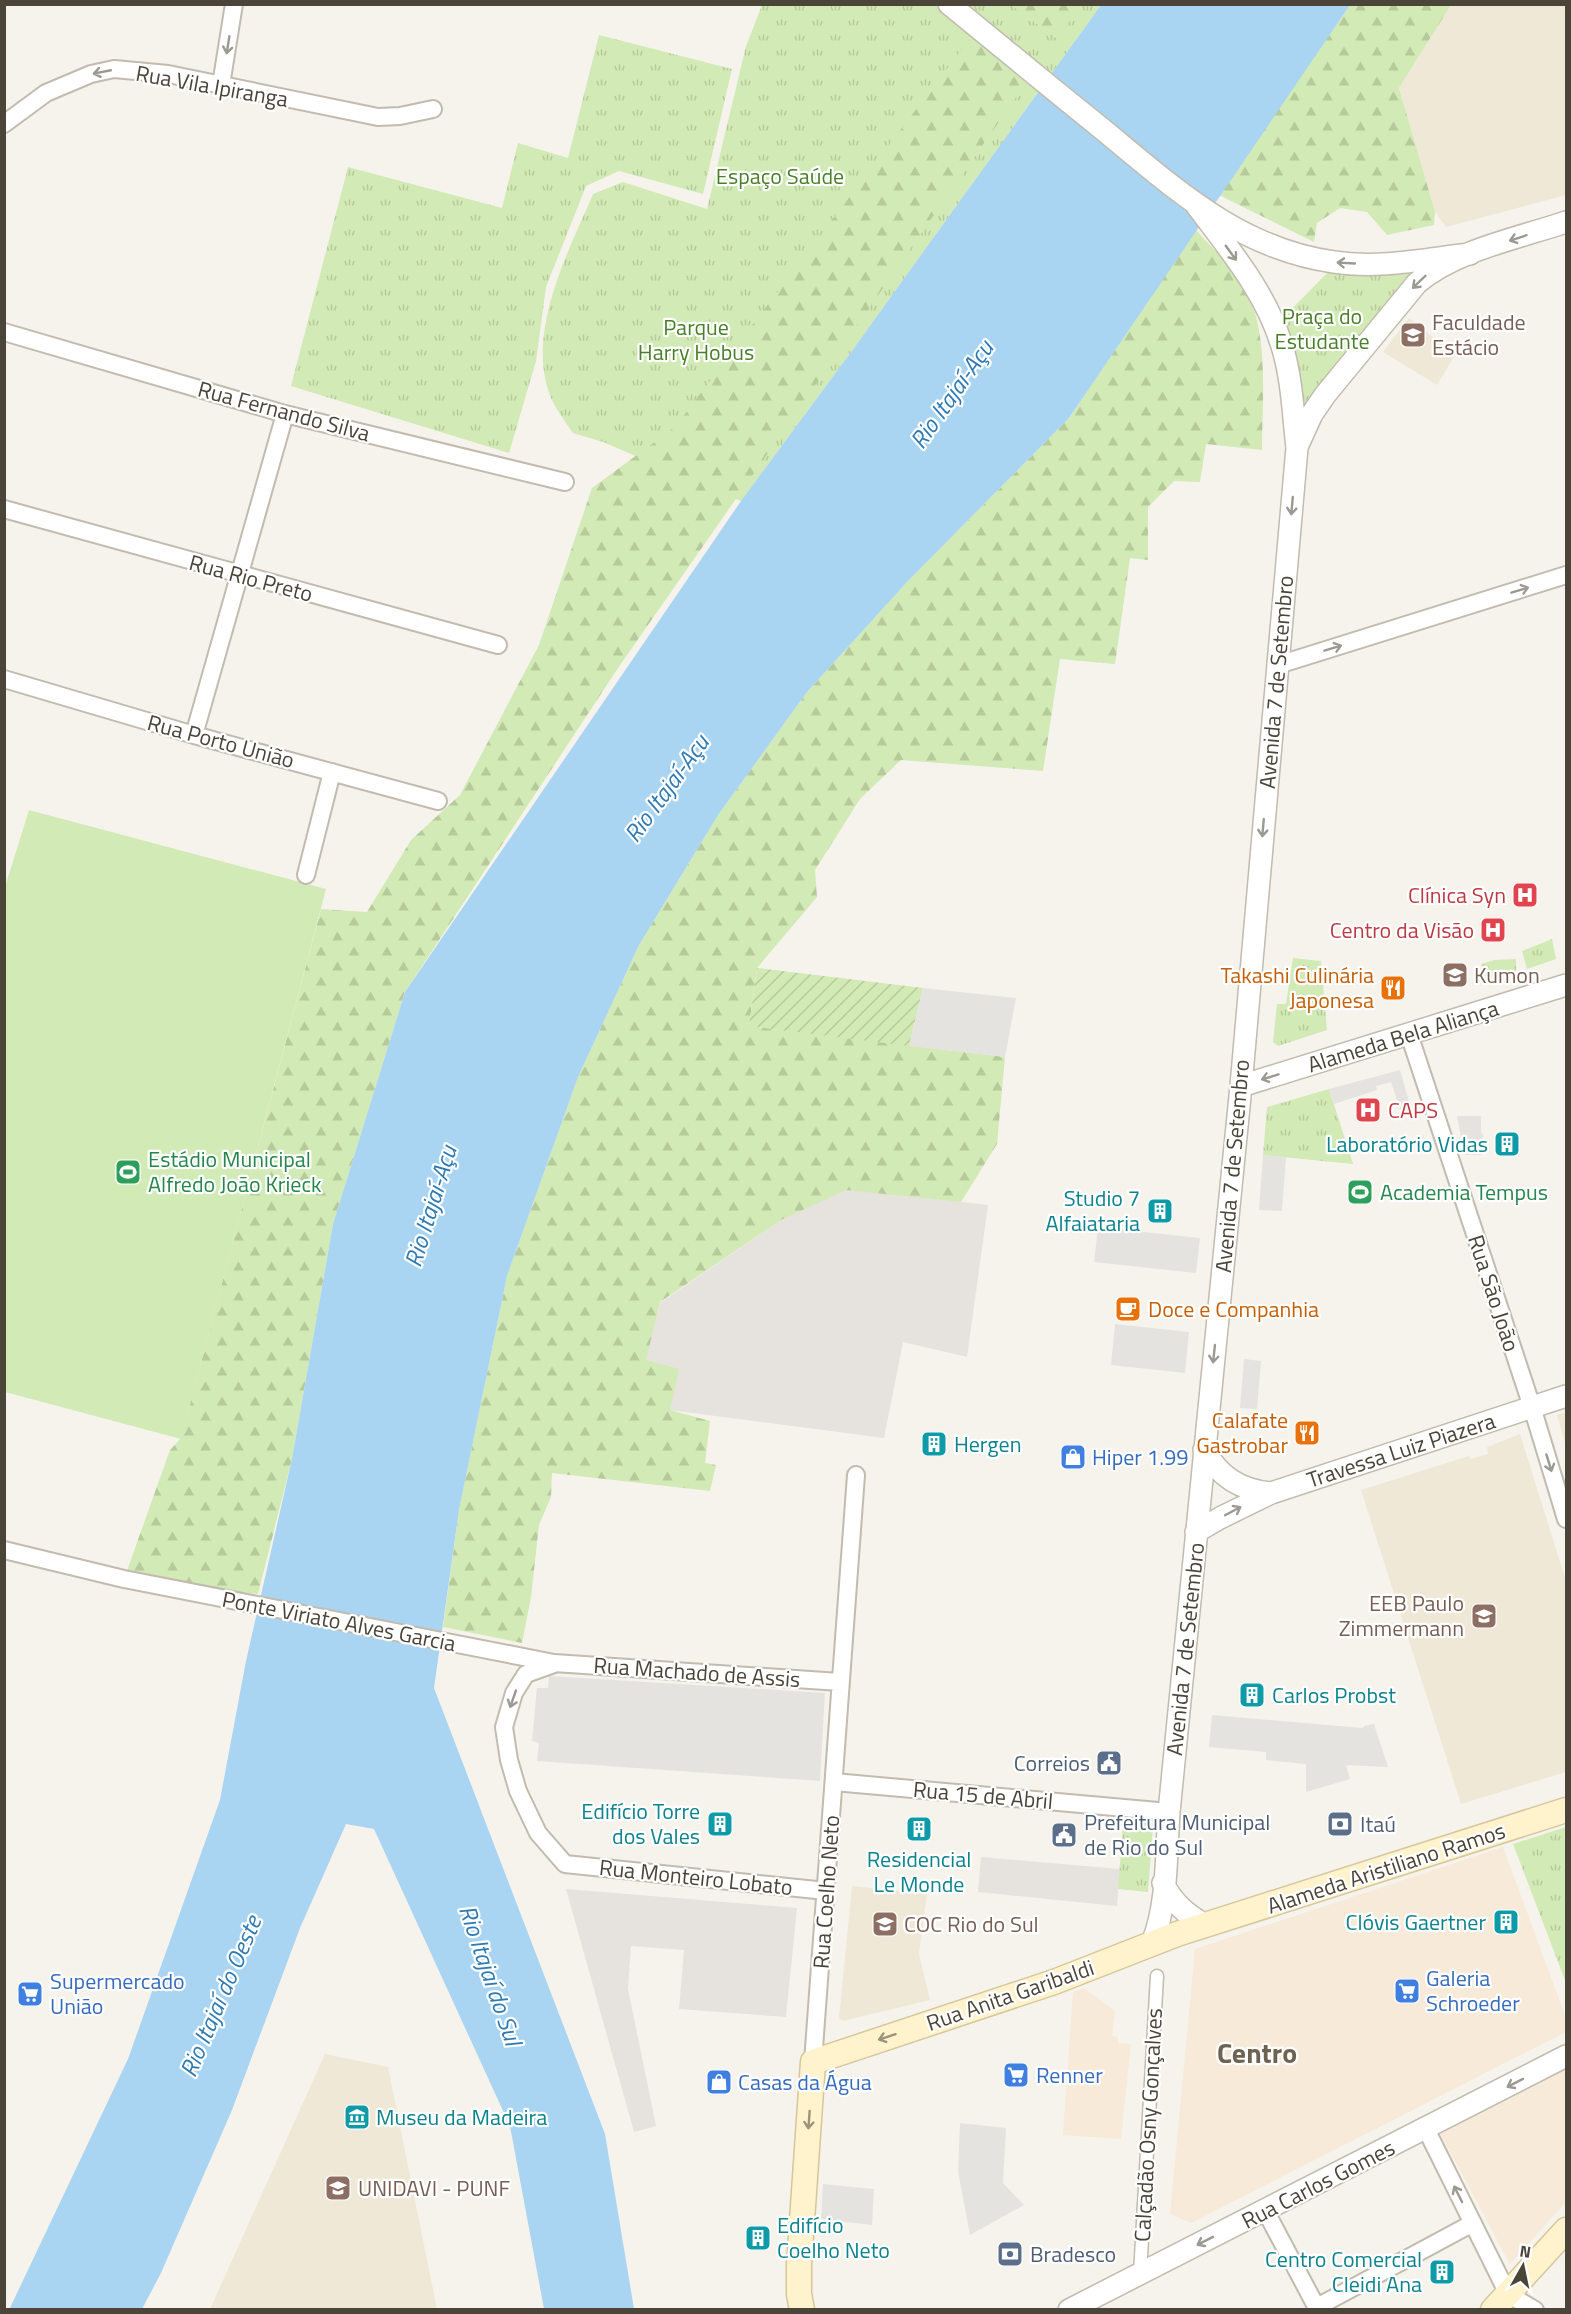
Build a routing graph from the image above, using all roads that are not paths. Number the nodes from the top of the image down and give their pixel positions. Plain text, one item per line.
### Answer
1 (234, 4) edge
2 (949, 4) edge
3 (221, 85) junction
4 (433, 109) dead end
5 (4, 124) edge
6 (1197, 206) junction
7 (1566, 222) edge
8 (1470, 254) junction
9 (4, 332) edge
10 (285, 414) junction
11 (1297, 448) junction
12 (565, 482) dead end
13 (4, 509) edge
14 (240, 575) junction
15 (1566, 575) edge
16 (498, 645) dead end
17 (1278, 665) junction
18 (4, 679) edge
19 (194, 735) junction
20 (332, 772) junction
21 (438, 801) dead end
22 (306, 874) dead end
23 (1566, 985) edge
24 (1409, 1034) junction
25 (1240, 1086) junction
26 (1566, 1396) edge
27 (1532, 1407) junction
28 (1204, 1450) junction
29 (856, 1474) dead end
30 (1270, 1493) junction
31 (1566, 1519) edge
32 (1196, 1532) junction
33 (4, 1550) edge
34 (554, 1663) junction
35 (840, 1682) junction
36 (834, 1782) junction
37 (1566, 1810) edge
38 (1169, 1812) junction
39 (1163, 1883) junction
40 (826, 1891) junction
41 (1205, 1925) junction
42 (1152, 1943) junction
43 (1157, 1976) dead end
44 (1566, 2056) edge
45 (813, 2062) junction
46 (1426, 2129) junction
47 (1265, 2210) junction
48 (1473, 2223) junction
49 (1566, 2230) edge
50 (1140, 2274) junction
51 (1501, 2302) edge
52 (1318, 2308) edge
53 (802, 2310) edge
54 (1069, 2310) edge
55 (1535, 2310) edge

1 -> 3 street
2 - 6 street
3 - 4 street, Rua Vila Ipiranga
3 -> 5 street, Rua Vila Ipiranga
8 -> 6 street
6 -> 11 street
7 -> 8 street
8 -> 11 street
9 - 10 street, Rua Fernando Silva
10 - 12 street, Rua Fernando Silva
10 - 14 street
11 -> 17 street, Avenida 7 de Setembro
13 - 14 street, Rua Rio Preto
14 - 16 street, Rua Rio Preto
14 - 19 street
17 -> 15 street
17 -> 25 street, Avenida 7 de Setembro
18 - 19 street, Rua Porto União
19 - 20 street, Rua Porto União
20 - 21 street, Rua Porto União
20 - 22 street
23 - 24 street, Alameda Bela Aliança
24 -> 25 street, Alameda Bela Aliança
24 - 27 street, Rua São João
25 -> 28 street, Avenida 7 de Setembro
26 - 27 street, Travessa Luiz Piazera
27 - 30 street, Travessa Luiz Piazera
27 -> 31 street, Rua São João
28 - 30 street
28 - 32 street, Avenida 7 de Setembro
29 - 35 street, Rua Coelho Neto
32 -> 30 street, Travessa Luiz Piazera
32 - 38 street, Avenida 7 de Setembro
33 - 34 street, Ponte Viriato Alves Garcia
34 - 35 street, Rua Machado de Assis
34 -> 40 street, Rua Monteiro Lobato
35 - 36 street, Rua Coelho Neto
36 - 38 street, Rua 15 de Abril
36 - 40 street, Rua Coelho Neto
37 - 41 main road, Alameda Aristiliano Ramos
38 - 39 street, Avenida 7 de Setembro
39 - 41 street
39 - 42 street, Avenida 7 de Setembro
40 - 45 street, Rua Coelho Neto
41 - 42 main road, Rua Anita Garibaldi
42 -> 45 main road, Rua Anita Garibaldi
43 - 50 street, Calçadão Osny Gonçalves
44 -> 46 street, Rua Carlos Gomes
45 -> 53 main road, Rua Coelho Neto
46 - 47 street, Rua Carlos Gomes
48 -> 46 street
47 -> 50 street, Rua Carlos Gomes
47 - 52 street
48 - 51 street
48 - 52 street
49 - 51 main road
50 - 54 street, Rua Carlos Gomes
51 - 55 street

